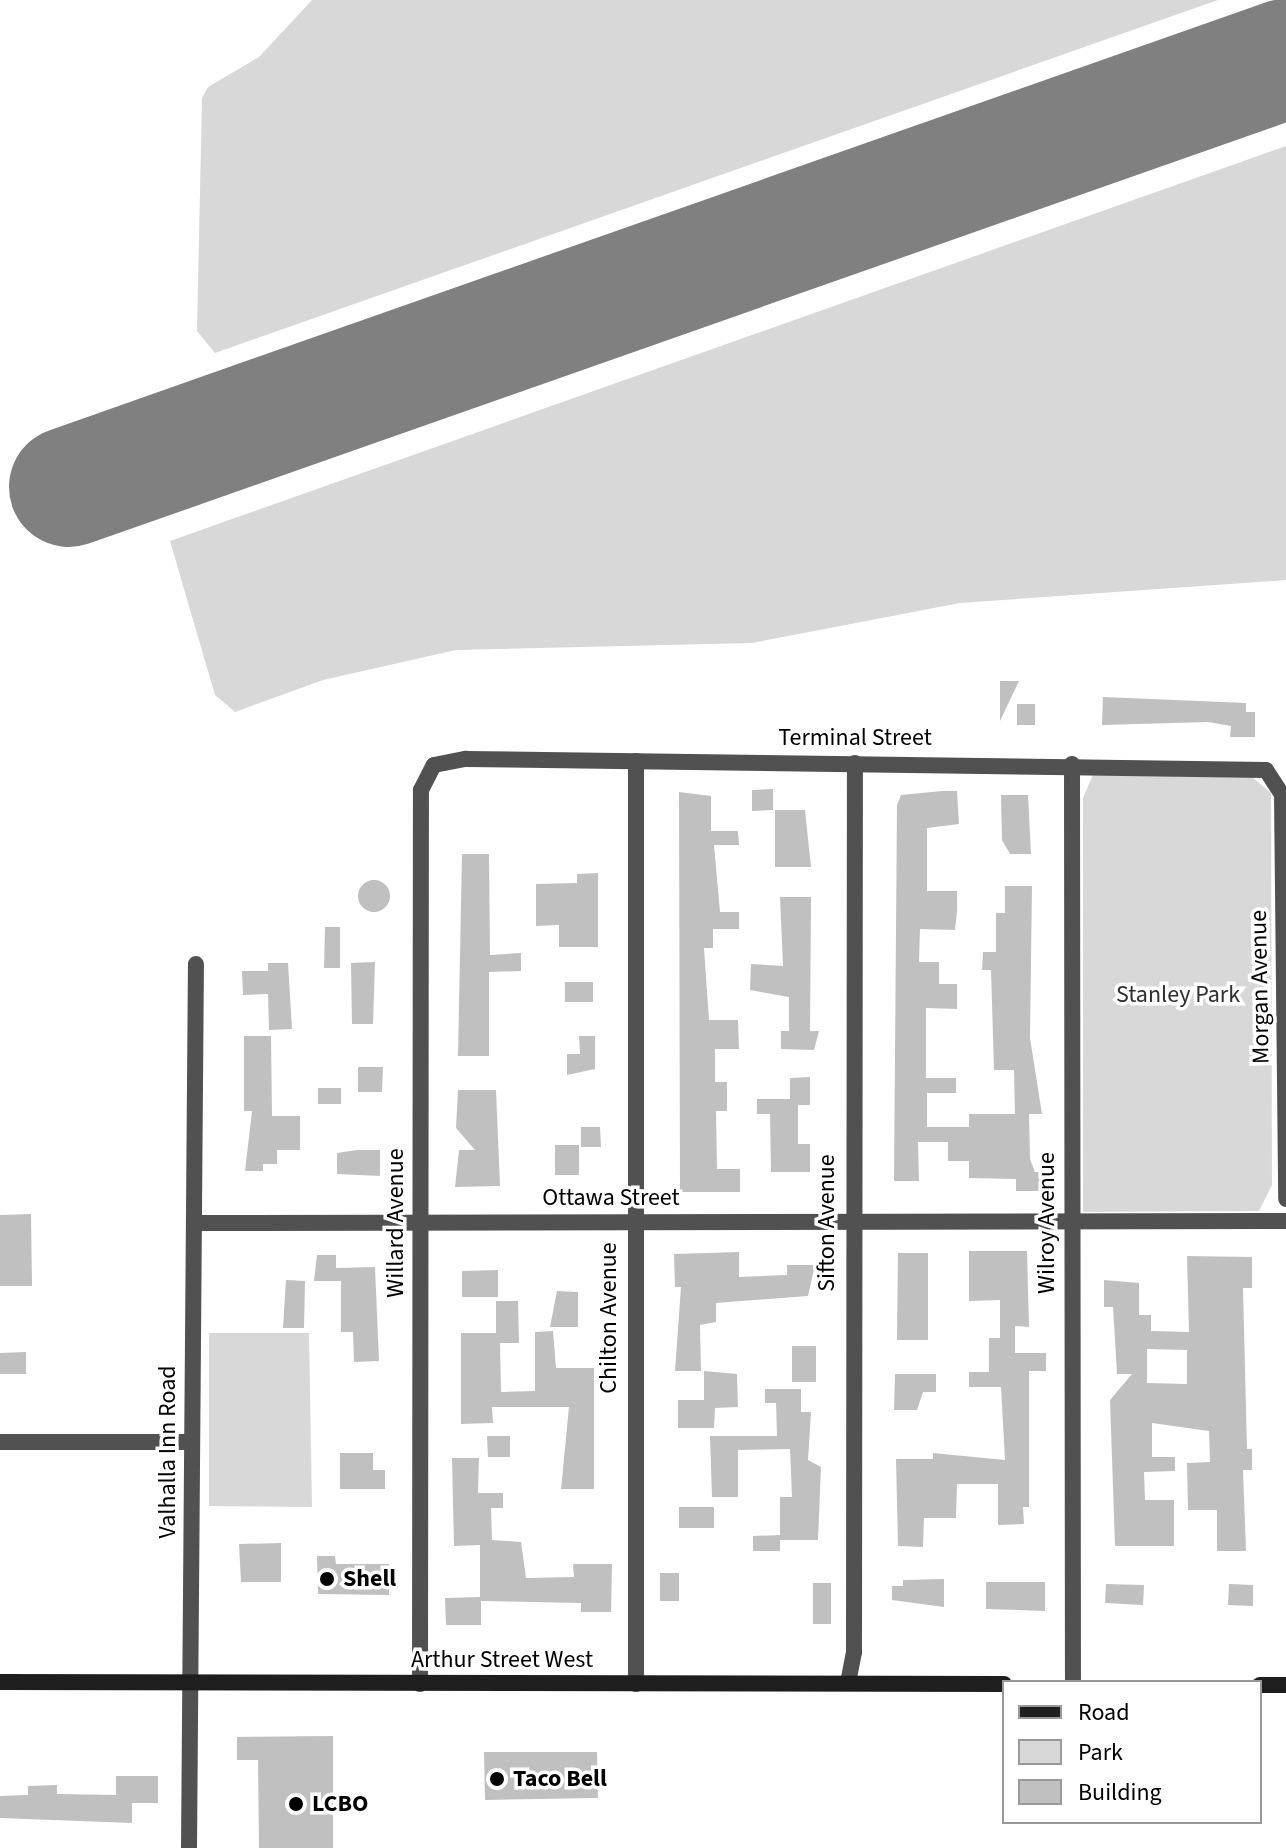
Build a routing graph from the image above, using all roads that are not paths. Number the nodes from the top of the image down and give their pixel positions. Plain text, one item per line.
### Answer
1 (636, 761) junction
2 (855, 763) junction
3 (1072, 764) junction
4 (434, 765) joint
5 (1274, 776) joint
6 (196, 964) dead end
7 (1286, 1199) edge
8 (633, 1221) junction
9 (851, 1221) junction
10 (1071, 1221) junction
11 (1286, 1221) edge
12 (194, 1223) junction
13 (420, 1223) junction
14 (0, 1442) edge
15 (192, 1442) junction
16 (1073, 1680) edge
17 (0, 1682) edge
18 (191, 1682) junction
19 (848, 1683) junction
20 (420, 1684) junction
21 (636, 1684) junction
22 (1002, 1684) edge
23 (1262, 1685) edge
24 (1286, 1685) edge
25 (189, 1848) edge

1 - 2 street, Terminal Street
1 - 4 street, Terminal Street
1 - 8 street, Chilton Avenue
2 - 3 street, Terminal Street
2 - 9 street, Sifton Avenue
3 - 5 street, Terminal Street
3 - 10 street, Wilroy Avenue
4 - 13 street, Willard Avenue
5 - 7 street, Morgan Avenue
6 - 12 street
8 - 9 street, Ottawa Street
8 - 13 street, Ottawa Street
8 - 21 street, Chilton Avenue
9 - 10 street, Ottawa Street
9 - 19 street, Sifton Avenue
10 - 11 street, Ottawa Street
10 - 16 street, Wilroy Avenue
12 - 13 street, Ottawa Street
12 - 15 street, Valhalla Inn Road
13 - 20 street, Willard Avenue
14 - 15 street
15 - 18 street, Valhalla Inn Road
17 - 18 main road, Arthur Street West
18 - 20 main road, Arthur Street West
18 - 25 street, Valhalla Inn Road
19 - 21 main road, Arthur Street West
19 - 22 main road, Arthur Street West
20 - 21 main road, Arthur Street West
23 - 24 main road

